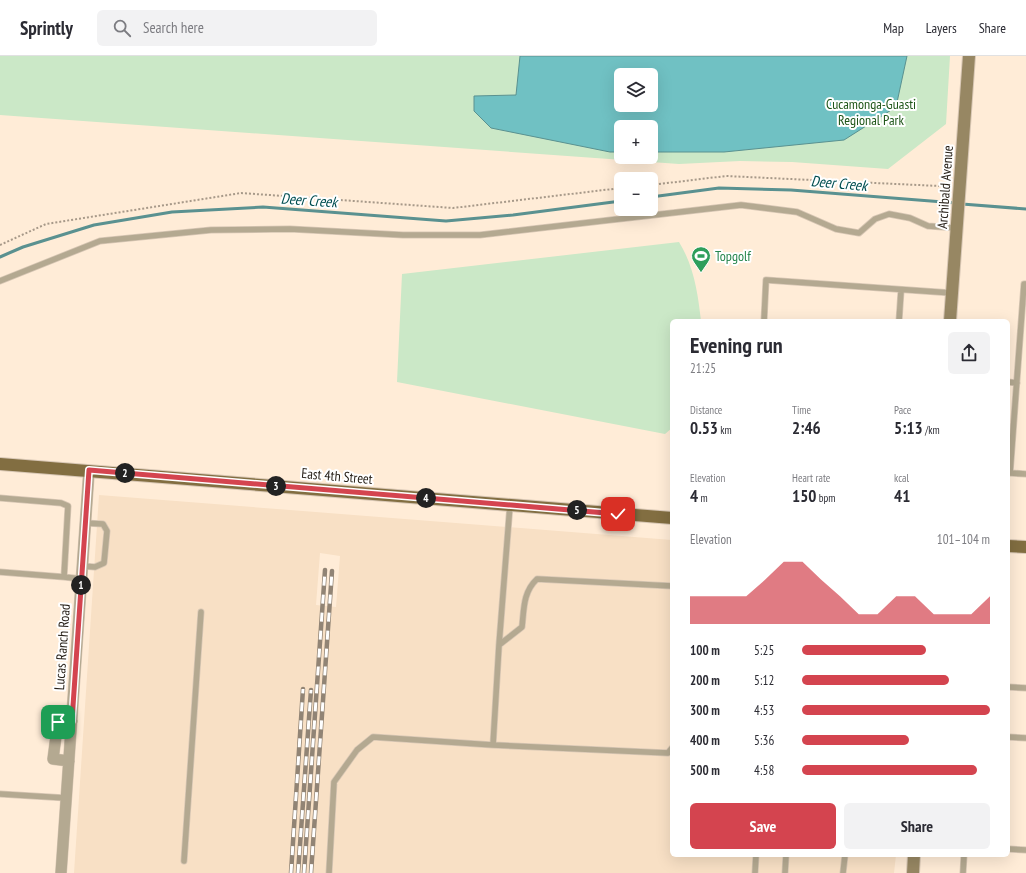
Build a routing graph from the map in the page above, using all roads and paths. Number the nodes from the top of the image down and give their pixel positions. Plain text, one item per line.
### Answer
1 (969, 56) edge
2 (658, 184) edge
3 (939, 186) dead end
4 (614, 189) edge
5 (957, 228) junction
6 (0, 244) edge
7 (0, 281) edge
8 (1026, 284) edge
9 (901, 291) junction
10 (952, 293) junction
11 (764, 319) edge
12 (900, 319) edge
13 (950, 319) edge
14 (1010, 382) edge
15 (1018, 383) junction
16 (1010, 463) edge
17 (0, 464) edge
18 (89, 470) junction
19 (1010, 473) edge
20 (1026, 474) edge
21 (0, 498) edge
22 (510, 505) junction
23 (670, 518) edge
24 (85, 524) junction
25 (1010, 546) edge
26 (1026, 547) edge
27 (82, 566) junction
28 (0, 572) edge
29 (64, 577) junction
30 (82, 579) junction
31 (670, 586) edge
32 (201, 612) dead end
33 (499, 645) junction
34 (1010, 687) edge
35 (1026, 688) edge
36 (72, 721) junction
37 (1010, 737) edge
38 (1026, 738) edge
39 (493, 745) junction
40 (670, 750) edge
41 (69, 761) junction
42 (0, 794) edge
43 (66, 798) junction
44 (1010, 849) edge
45 (1026, 850) edge
46 (756, 857) edge
47 (786, 857) edge
48 (845, 857) edge
49 (914, 857) edge
50 (964, 857) edge
51 (184, 861) dead end
52 (61, 873) edge
53 (329, 873) edge
54 (755, 873) edge
55 (785, 873) edge
56 (843, 873) edge
57 (913, 873) edge
58 (963, 873) edge

1 - 5 main road, Archibald Avenue
2 - 3 path
4 - 6 path
5 - 7 lane
5 - 10 main road, Archibald Avenue
8 - 15 lane
9 - 10 lane
9 - 11 lane
9 - 12 lane
10 - 13 main road, Archibald Avenue
14 - 15 lane
15 - 16 lane
17 - 18 main road, East 4th Street
18 - 22 main road, East 4th Street
18 - 24 street, Lucas Ranch Road
19 - 20 lane
21 - 29 lane
22 - 23 main road, East 4th Street
22 - 33 lane
24 - 27 street, Lucas Ranch Road
24 - 27 lane
25 - 26 main road
27 - 30 street, Lucas Ranch Road
28 - 29 lane
29 - 30 lane
30 - 36 street, Lucas Ranch Road
31 - 33 lane
32 - 51 lane
33 - 39 lane
34 - 35 lane
36 - 41 street, Lucas Ranch Road
36 - 41 street
37 - 38 lane
39 - 40 lane
39 - 53 lane
41 - 43 street, Lucas Ranch Road
42 - 43 lane
43 - 52 street, Lucas Ranch Road
44 - 45 lane
46 - 54 lane
47 - 55 lane
48 - 56 lane
49 - 57 main road
50 - 58 lane

